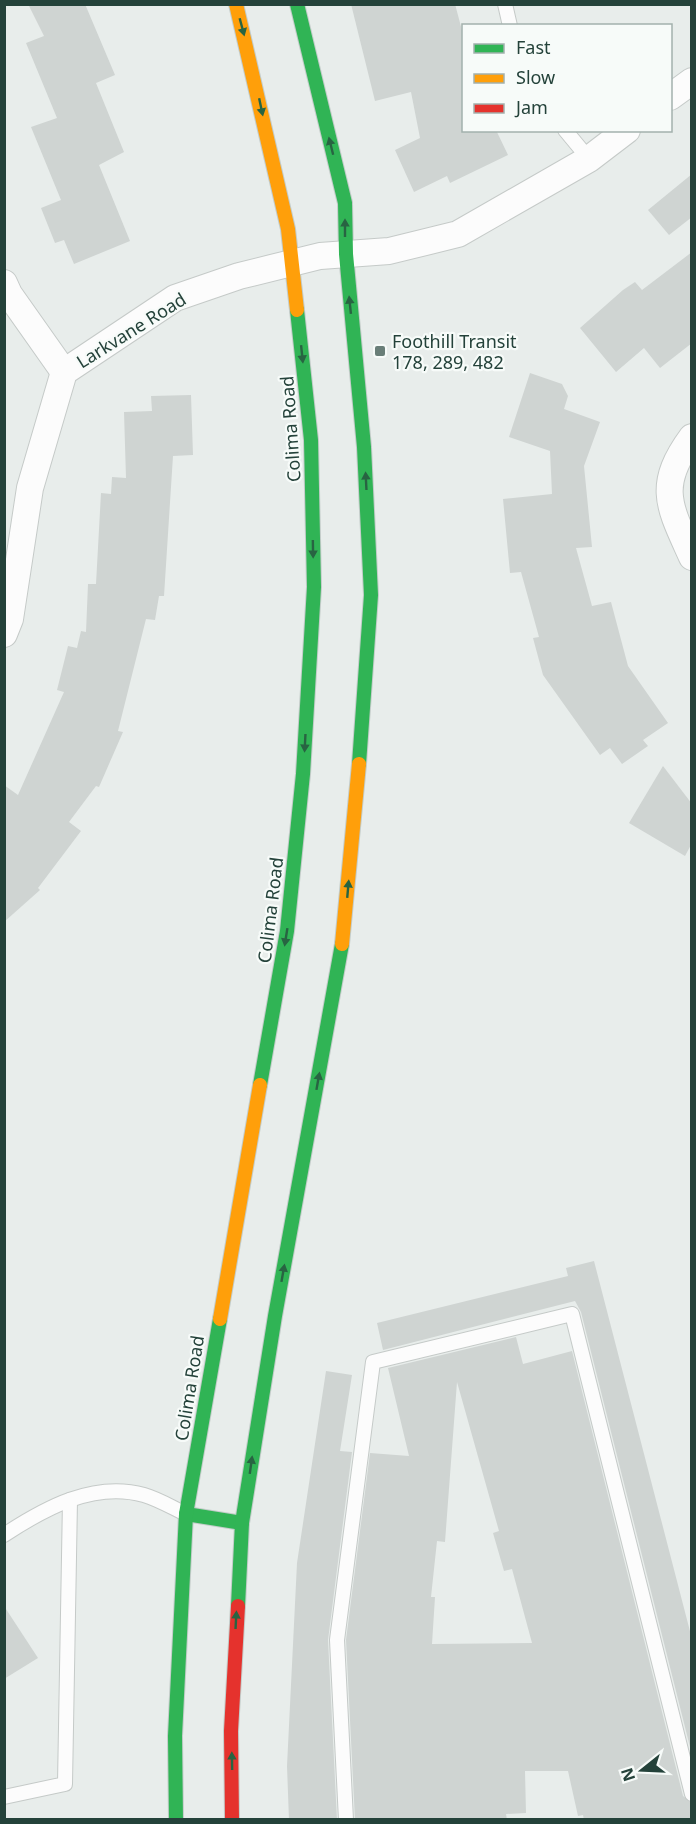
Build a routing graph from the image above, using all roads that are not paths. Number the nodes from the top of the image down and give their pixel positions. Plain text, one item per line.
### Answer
1 (236, 4) edge
2 (297, 4) edge
3 (505, 4) edge
4 (510, 24) edge
5 (692, 81) edge
6 (672, 96) edge
7 (567, 132) edge
8 (624, 132) edge
9 (589, 159) junction
10 (346, 254) junction
11 (292, 262) junction
12 (4, 284) edge
13 (64, 372) junction
14 (692, 436) edge
15 (692, 557) edge
16 (4, 634) edge
17 (70, 1500) junction
18 (186, 1514) junction
19 (243, 1523) junction
20 (4, 1535) edge
21 (692, 1794) edge
22 (4, 1797) edge
23 (176, 1820) edge
24 (232, 1820) edge
25 (346, 1820) edge

1 -> 11 main road, Colima Road
10 -> 2 main road
3 - 4 lane
5 - 6 street
7 - 9 lane
8 - 9 street, Larkvane Road
9 - 10 street, Larkvane Road
10 - 11 street, Larkvane Road
19 -> 10 main road
11 - 13 street, Larkvane Road
11 -> 18 main road, Colima Road
12 - 13 street
13 - 16 street, Larkvane Road
14 - 15 street
17 - 18 lane
17 - 20 lane
17 - 22 lane
18 - 19 main road
18 - 23 main road, Colima Road
24 -> 19 main road
21 - 25 lane

